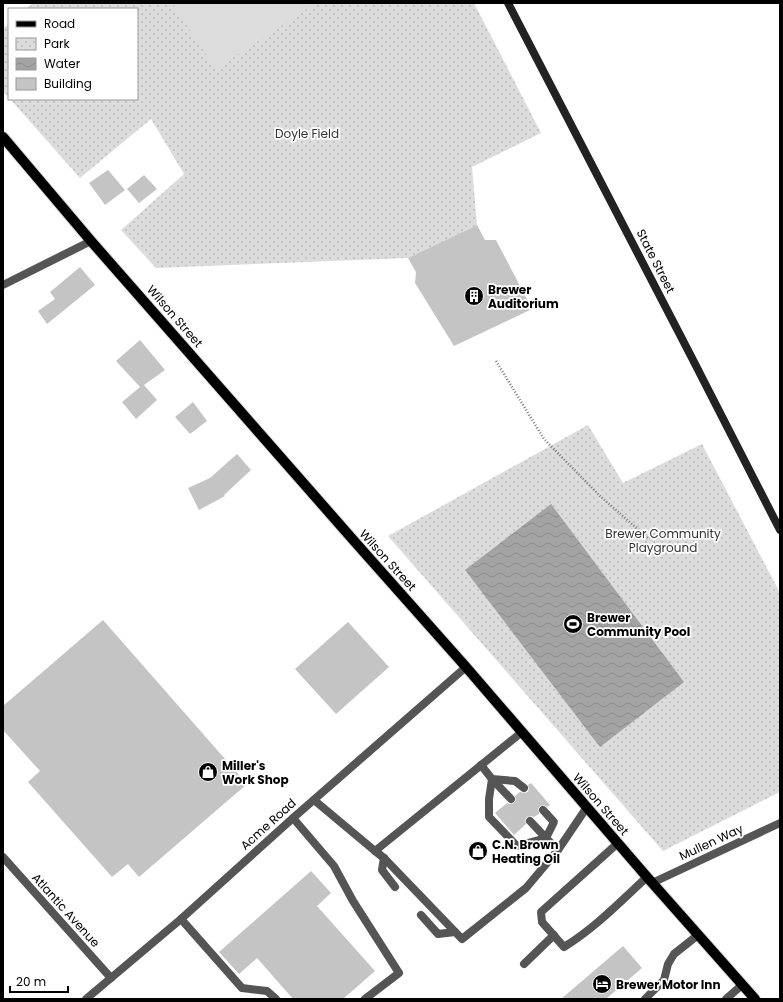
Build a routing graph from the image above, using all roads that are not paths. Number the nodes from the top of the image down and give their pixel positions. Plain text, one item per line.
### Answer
1 (508, 3) edge
2 (3, 137) edge
3 (92, 241) junction
4 (3, 285) edge
5 (780, 530) edge
6 (466, 667) junction
7 (522, 732) junction
8 (481, 764) junction
9 (492, 779) junction
10 (524, 788) dead end
11 (511, 799) dead end
12 (314, 800) junction
13 (587, 807) junction
14 (543, 810) dead end
15 (293, 818) junction
16 (530, 821) dead end
17 (780, 823) edge
18 (546, 838) junction
19 (618, 843) junction
20 (558, 850) junction
21 (374, 851) junction
22 (3, 858) edge
23 (384, 858) junction
24 (650, 880) junction
25 (395, 887) dead end
26 (421, 915) dead end
27 (181, 919) junction
28 (455, 932) junction
29 (554, 935) junction
30 (698, 935) junction
31 (524, 964) dead end
32 (110, 978) junction
33 (742, 985) junction
34 (86, 999) edge
35 (276, 999) edge
36 (365, 999) edge
37 (644, 999) edge
38 (726, 999) edge
39 (755, 999) edge

1 - 5 main road, State Street
2 - 3 main road, Wilson Street
3 - 4 street
3 - 6 main road, Wilson Street
6 - 7 main road, Wilson Street
6 - 12 street, Acme Road
7 - 8 street
7 - 13 main road, Wilson Street
8 - 9 street
8 - 21 street
9 - 10 street
9 - 11 street
9 - 18 street
12 - 15 street, Acme Road
12 - 21 street
13 - 19 main road, Wilson Street
13 - 20 street
14 - 18 street
15 - 27 street, Acme Road
15 - 36 street
16 - 18 street
17 - 24 street, Mullen Way
18 - 20 street
19 - 24 main road, Wilson Street
19 - 29 street
20 - 28 street
21 - 23 street
22 - 32 street, Atlantic Avenue
23 - 25 street
23 - 28 street
24 - 29 street, Mullen Way
24 - 30 main road, Wilson Street
26 - 28 street
27 - 32 street, Acme Road
27 - 35 street
29 - 31 street
30 - 33 main road, Wilson Street
30 - 37 street
32 - 34 street, Acme Road
33 - 38 street
33 - 39 main road, Wilson Street

